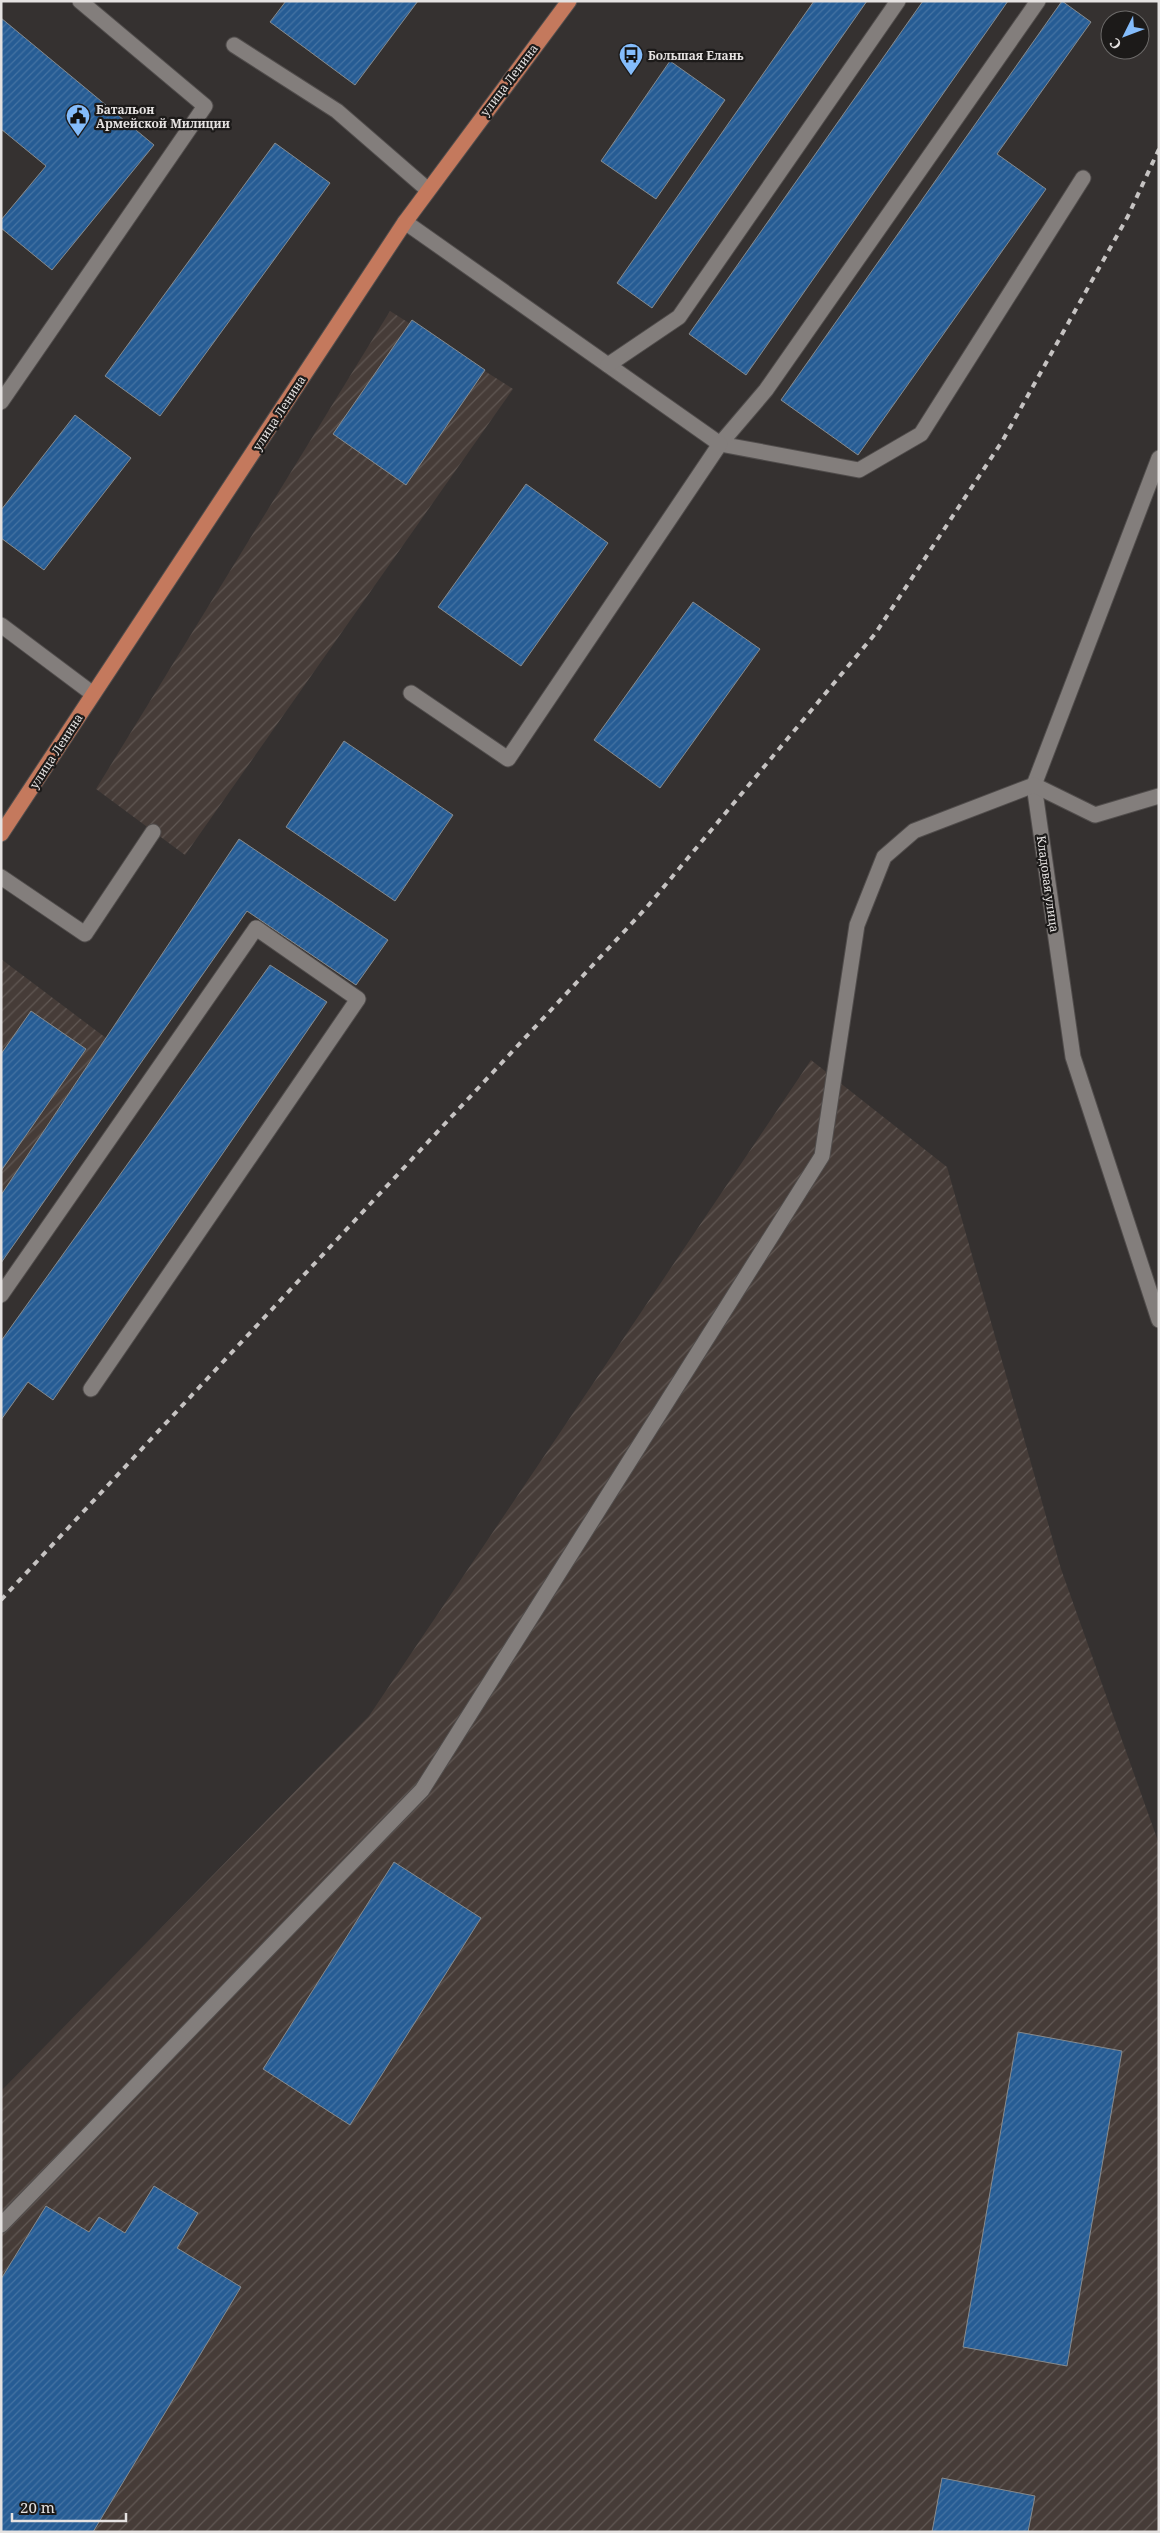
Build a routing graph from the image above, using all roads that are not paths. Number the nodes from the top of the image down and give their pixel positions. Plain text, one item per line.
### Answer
1 (80, 1) edge
2 (569, 1) edge
3 (898, 1) edge
4 (1038, 1) edge
5 (234, 45) dead end
6 (1083, 178) dead end
7 (428, 190) junction
8 (405, 222) junction
9 (608, 365) junction
10 (1, 402) edge
11 (720, 444) junction
12 (1159, 458) edge
13 (1, 625) edge
14 (411, 692) dead end
15 (93, 694) junction
16 (1034, 785) junction
17 (1159, 796) edge
18 (153, 832) dead end
19 (1, 834) edge
20 (1, 876) edge
21 (1, 1295) edge
22 (1159, 1320) edge
23 (91, 1389) dead end
24 (1, 2225) edge

1 - 10 street
2 - 7 main road, улица Ленина
3 - 9 street
4 - 11 street
5 - 7 street
6 - 11 street
7 - 8 main road, улица Ленина
8 - 9 street
8 - 15 main road, улица Ленина
9 - 11 street
11 - 14 street
12 - 16 street, Кладовая улица
13 - 15 street
15 - 19 main road, улица Ленина
16 - 17 street
16 - 22 street, Кладовая улица
16 - 24 street
18 - 20 street
21 - 23 street

